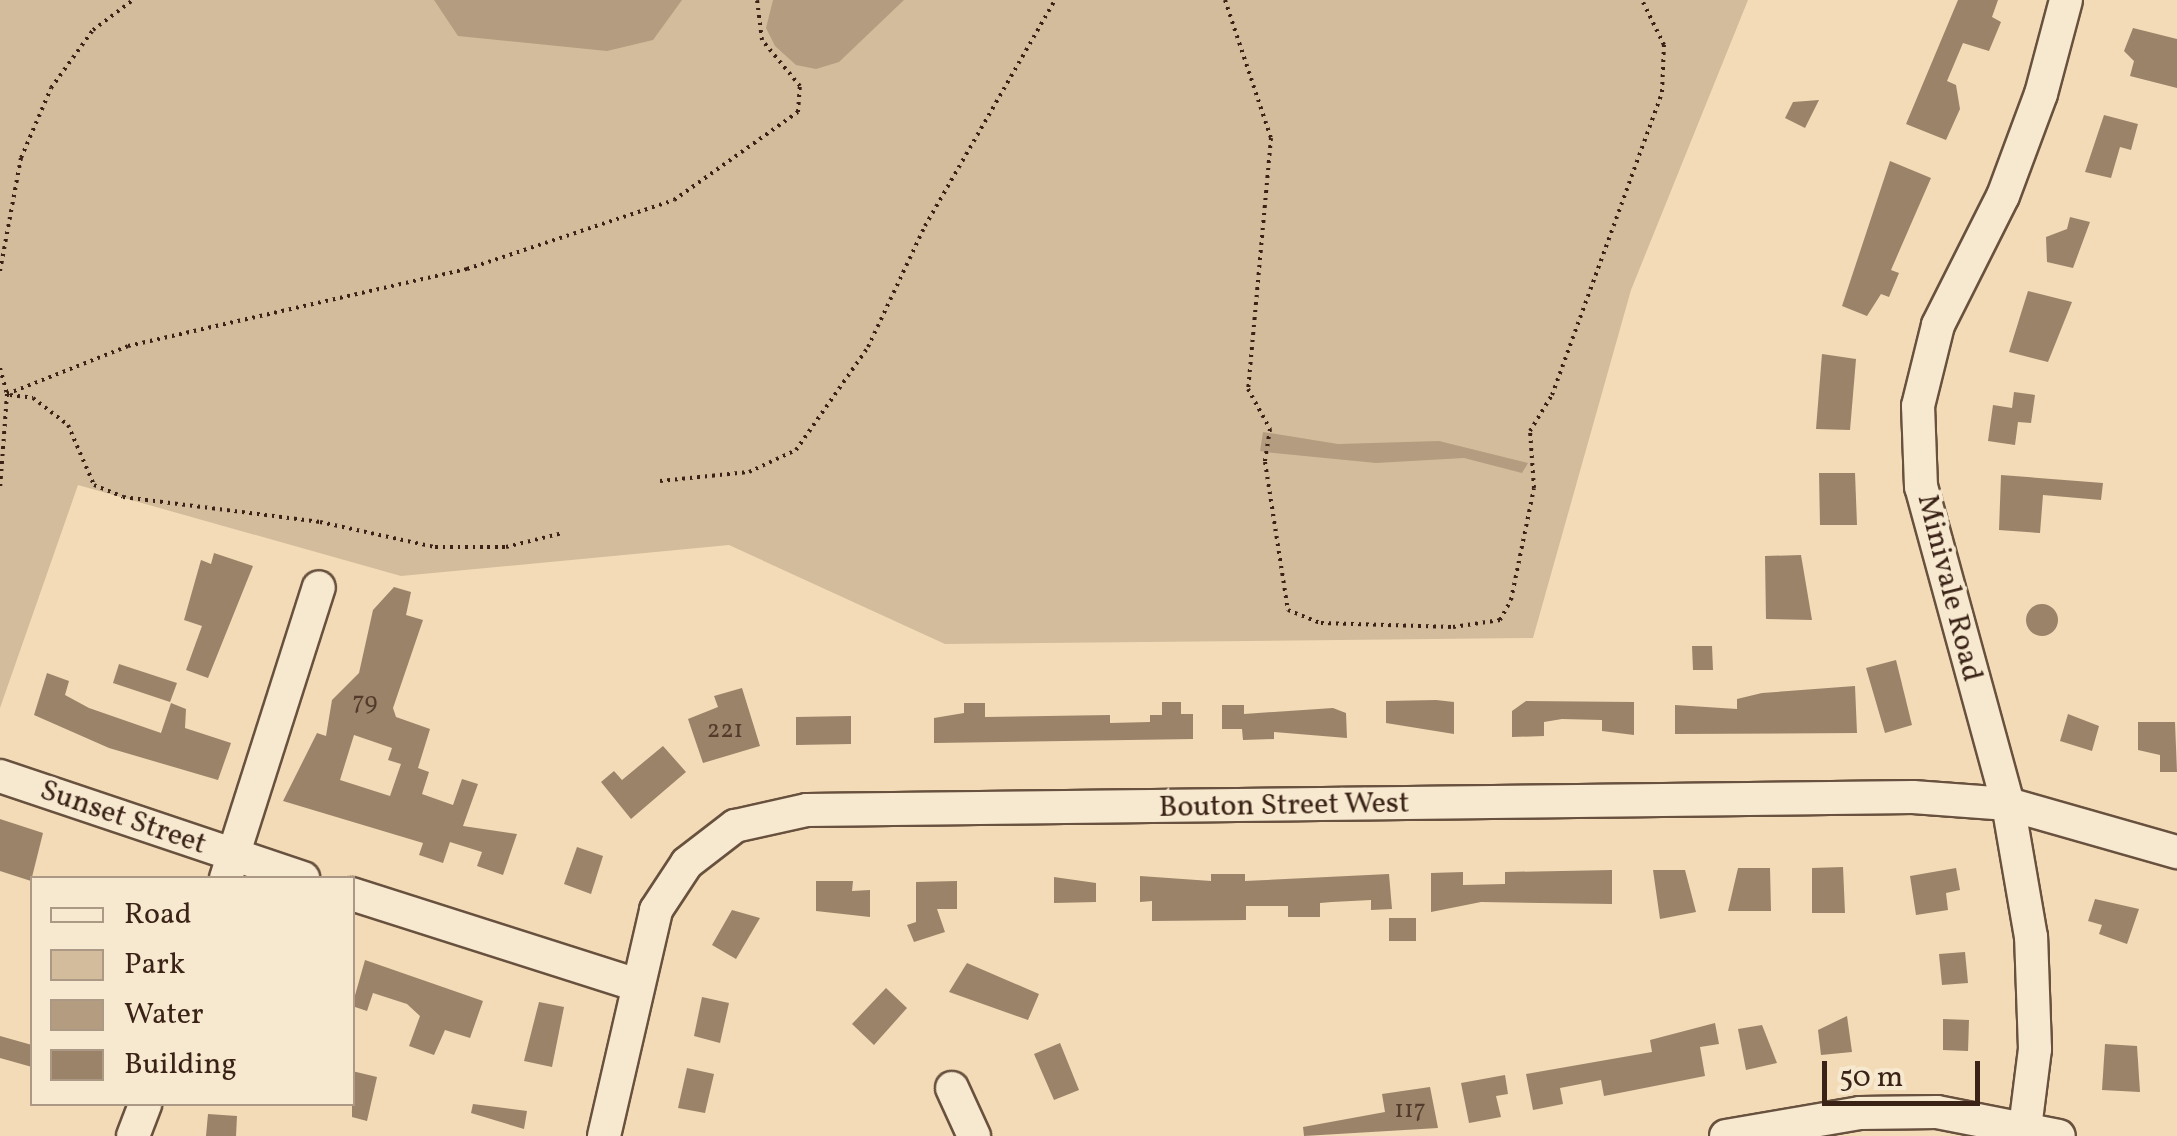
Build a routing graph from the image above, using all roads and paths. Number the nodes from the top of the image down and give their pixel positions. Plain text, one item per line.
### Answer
1 (133, 0) edge
2 (756, 0) edge
3 (1055, 0) edge
4 (1226, 0) edge
5 (1642, 0) edge
6 (2066, 0) edge
7 (0, 271) edge
8 (0, 368) edge
9 (7, 394) junction
10 (660, 481) dead end
11 (0, 489) edge
12 (563, 533) dead end
13 (319, 587) dead end
14 (0, 776) edge
15 (2008, 804) junction
16 (2177, 852) edge
17 (230, 868) edge
18 (288, 876) edge
19 (355, 895) edge
20 (637, 985) junction
21 (952, 1088) dead end
22 (144, 1106) edge
23 (2026, 1130) edge
24 (133, 1136) edge
25 (604, 1136) edge
26 (974, 1136) edge
27 (1726, 1136) edge
28 (2059, 1136) edge

1 - 7 path
2 - 9 path
3 - 10 path
4 - 5 path
6 - 15 street, Minivale Road
8 - 9 path
9 - 11 path
9 - 12 path
13 - 17 street
14 - 17 street, Sunset Street
15 - 16 street, Bouton Street West
15 - 20 street, Bouton Street West
15 - 23 street, Minivale Road
17 - 18 street, Sunset Street
19 - 20 street
20 - 25 street, Bouton Street West
21 - 26 street
22 - 24 street
23 - 27 street
23 - 28 street

